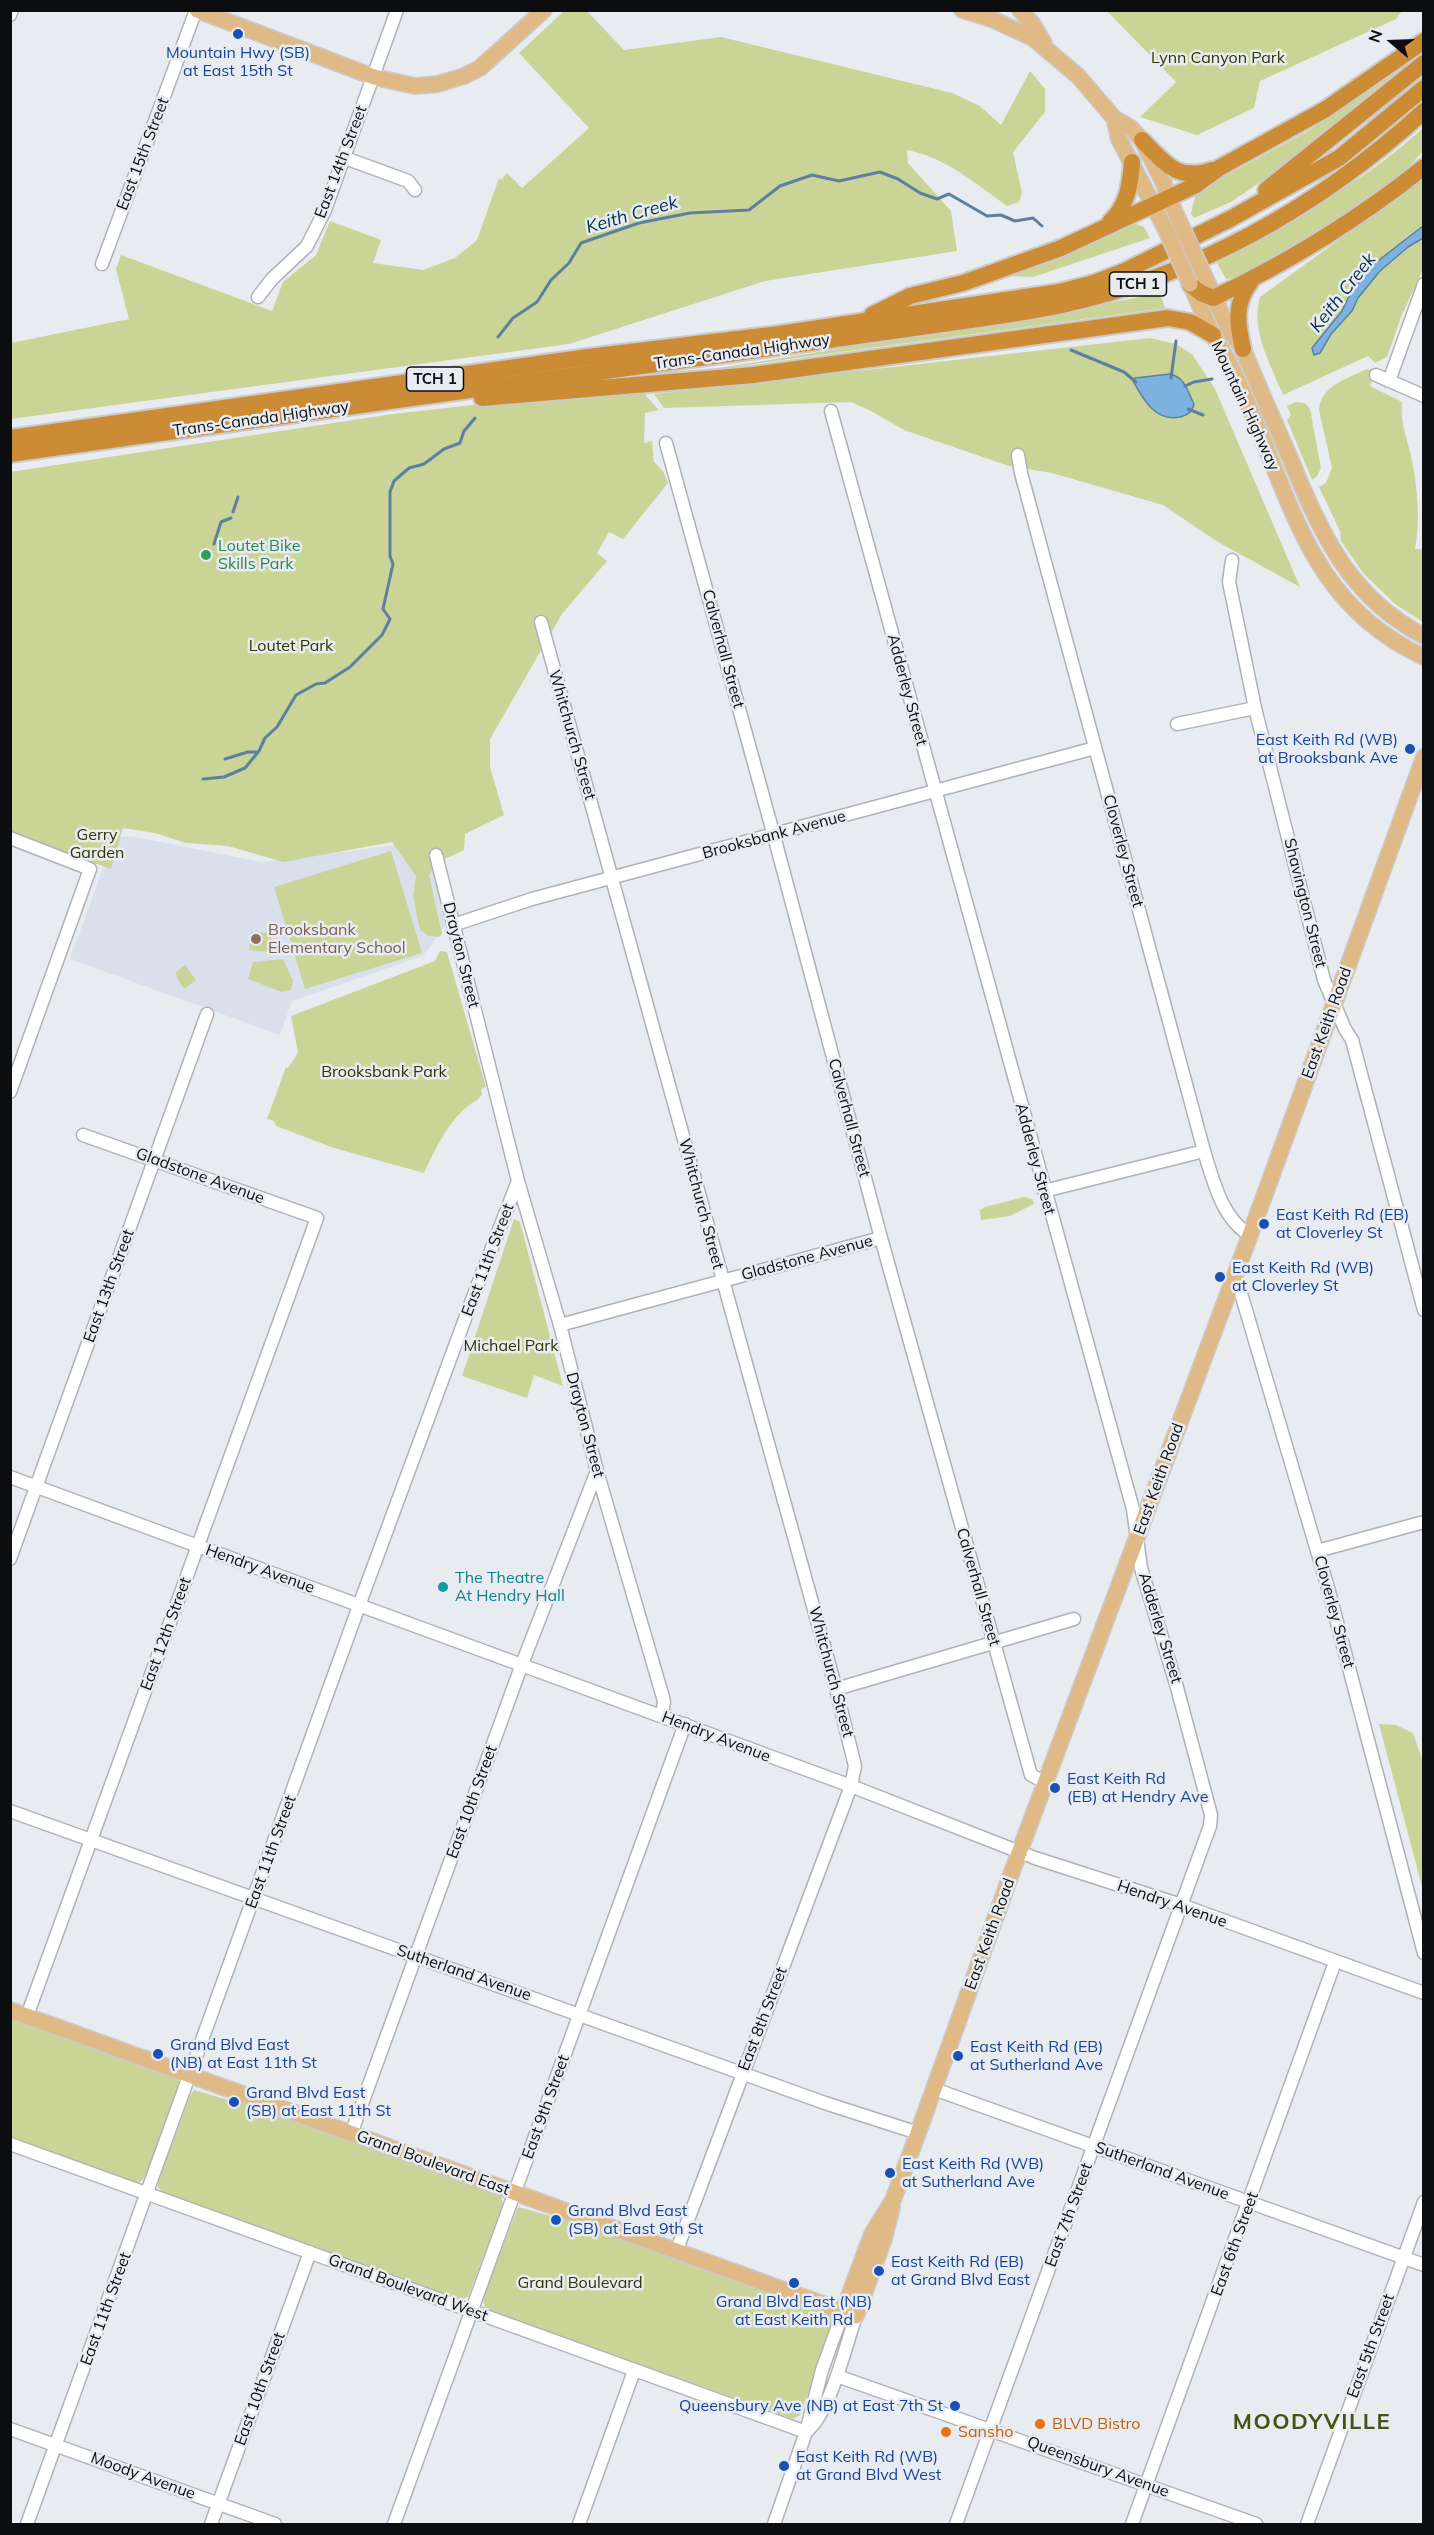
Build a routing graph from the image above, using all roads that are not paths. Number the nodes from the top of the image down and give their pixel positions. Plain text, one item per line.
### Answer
1 (12, 10) edge
2 (197, 10) edge
3 (397, 10) edge
4 (544, 10) edge
5 (962, 10) edge
6 (1020, 10) edge
7 (10, 15) edge
8 (995, 15) edge
9 (1424, 41) edge
10 (1047, 48) junction
11 (1424, 63) edge
12 (374, 77) junction
13 (1424, 88) edge
14 (1424, 111) edge
15 (1114, 118) junction
16 (1142, 140) junction
17 (345, 158) junction
18 (1132, 162) junction
19 (1424, 167) edge
20 (1219, 168) junction
21 (415, 190) dead end
22 (1161, 202) junction
23 (1230, 219) junction
24 (1105, 227) junction
25 (102, 264) dead end
26 (1198, 280) junction
27 (1251, 280) junction
28 (1424, 284) edge
29 (258, 297) dead end
30 (1214, 298) junction
31 (859, 322) junction
32 (1213, 335) junction
33 (1243, 349) junction
34 (1376, 375) dead end
35 (1389, 381) junction
36 (1424, 396) edge
37 (416, 397) junction
38 (831, 411) dead end
39 (10, 438) edge
40 (666, 443) dead end
41 (10, 454) edge
42 (1018, 455) dead end
43 (1232, 560) dead end
44 (541, 622) dead end
45 (1424, 636) edge
46 (1424, 657) edge
47 (1255, 708) junction
48 (1177, 724) dead end
49 (1095, 748) junction
50 (1424, 757) edge
51 (935, 792) junction
52 (774, 836) junction
53 (10, 838) edge
54 (436, 855) dead end
55 (612, 879) junction
56 (453, 926) junction
57 (1334, 1004) junction
58 (207, 1014) dead end
59 (10, 1092) edge
60 (83, 1135) dead end
61 (1204, 1151) junction
62 (155, 1159) junction
63 (519, 1181) junction
64 (1044, 1191) junction
65 (317, 1218) joint
66 (1250, 1235) junction
67 (881, 1238) junction
68 (1235, 1273) junction
69 (722, 1282) junction
70 (1424, 1310) edge
71 (560, 1325) junction
72 (597, 1471) junction
73 (10, 1477) edge
74 (37, 1486) junction
75 (1424, 1522) edge
76 (1136, 1542) junction
77 (198, 1546) junction
78 (1317, 1551) junction
79 (10, 1559) edge
80 (360, 1605) junction
81 (1074, 1619) dead end
82 (993, 1641) junction
83 (522, 1664) junction
84 (836, 1689) junction
85 (662, 1716) junction
86 (685, 1724) junction
87 (1046, 1783) junction
88 (851, 1786) junction
89 (10, 1811) edge
90 (91, 1839) junction
91 (1020, 1852) junction
92 (254, 1898) junction
93 (1181, 1905) junction
94 (1424, 1953) edge
95 (416, 1957) junction
96 (1335, 1962) junction
97 (1424, 1993) edge
98 (10, 2010) edge
99 (580, 2014) junction
100 (27, 2016) junction
101 (743, 2072) junction
102 (190, 2074) junction
103 (934, 2088) junction
104 (918, 2133) junction
105 (351, 2134) junction
106 (10, 2144) edge
107 (1094, 2146) junction
108 (514, 2192) junction
109 (147, 2193) junction
110 (1250, 2202) junction
111 (1424, 2202) edge
112 (309, 2252) junction
113 (676, 2252) junction
114 (1403, 2258) junction
115 (1424, 2265) edge
116 (472, 2311) junction
117 (850, 2314) junction
118 (832, 2342) junction
119 (634, 2371) junction
120 (837, 2376) junction
121 (816, 2392) junction
122 (10, 2429) edge
123 (991, 2429) junction
124 (806, 2432) junction
125 (56, 2445) junction
126 (1146, 2484) junction
127 (219, 2503) junction
128 (27, 2524) edge
129 (211, 2524) edge
130 (275, 2524) edge
131 (394, 2524) edge
132 (579, 2524) edge
133 (774, 2524) edge
134 (956, 2524) edge
135 (1132, 2524) edge
136 (1256, 2524) edge
137 (1307, 2524) edge

1 - 7 street
2 - 12 main road
2 - 25 street, East 15th Street
3 - 12 street, East 14th Street
4 - 12 main road
5 - 8 main road, Mountain Highway
6 - 10 main road
8 - 10 main road, Mountain Highway
9 - 20 highway
10 - 15 main road, Mountain Highway
11 - 23 highway
12 - 17 street, East 14th Street
13 - 23 highway, TCH 1
14 - 37 highway, Trans-Canada Highway / TCH 1
15 - 16 main road, Mountain Highway
15 - 18 main road, Mountain Highway
16 - 20 highway
16 - 22 main road, Mountain Highway
17 - 21 street
17 - 29 street, East 14th Street
18 - 22 main road, Mountain Highway
18 - 24 highway
19 - 27 highway
20 - 22 highway
22 - 24 highway
22 - 26 main road, Mountain Highway, bridge
22 - 26 main road, Mountain Highway, bridge
23 - 31 highway, Trans-Canada Highway / TCH 1
24 - 31 highway
26 - 30 highway
26 - 32 main road, Mountain Highway
27 - 30 highway
27 - 33 highway
28 - 35 street
30 - 33 main road, Mountain Highway
31 - 39 highway, Trans-Canada Highway / TCH 1
32 - 37 highway
32 - 46 main road, Mountain Highway
33 - 45 main road, Mountain Highway
34 - 35 street
35 - 36 street
37 - 41 highway, Trans-Canada Highway / TCH 1
38 - 51 street, Adderley Street
40 - 52 street, Calverhall Street
42 - 49 street, Cloverley Street
43 - 47 street, Shavington Street
44 - 55 street, Whitchurch Street
47 - 48 street
47 - 57 street, Shavington Street
49 - 51 street, Brooksbank Avenue
49 - 61 street, Cloverley Street
50 - 57 main road, East Keith Road
51 - 52 street, Brooksbank Avenue
51 - 64 street, Adderley Street
52 - 55 street, Brooksbank Avenue
52 - 67 street, Calverhall Street
53 - 59 street
54 - 56 street, Drayton Street
55 - 56 street, Brooksbank Avenue
55 - 69 street, Whitchurch Street
56 - 63 street, Drayton Street
57 - 66 main road, East Keith Road
57 - 70 street, Shavington Street
58 - 62 street, East 13th Street
60 - 62 street, Gladstone Avenue
61 - 64 street
61 - 66 street, Cloverley Street
62 - 65 street, Gladstone Avenue
62 - 74 street, East 13th Street
63 - 71 street, Drayton Street
63 - 80 street, East 11th Street
64 - 76 street, Adderley Street
65 - 77 street, East 12th Street
66 - 68 main road, East Keith Road
67 - 69 street, Gladstone Avenue
67 - 82 street, Calverhall Street
68 - 76 main road, East Keith Road
68 - 78 street, Cloverley Street
69 - 71 street, Gladstone Avenue
69 - 84 street, Whitchurch Street
71 - 72 street, Drayton Street
72 - 83 street, East 10th Street
72 - 85 street, Drayton Street
73 - 74 street, Hendry Avenue
74 - 77 street, Hendry Avenue
74 - 79 street, East 13th Street
75 - 78 street
76 - 87 main road, East Keith Road
76 - 93 street, Adderley Street
77 - 80 street, Hendry Avenue
77 - 90 street, East 12th Street
78 - 94 street, Cloverley Street
80 - 83 street, Hendry Avenue
80 - 92 street, East 11th Street
81 - 82 street
82 - 84 street
82 - 87 street, Calverhall Street
83 - 85 street, Hendry Avenue
83 - 95 street, East 10th Street
84 - 88 street, Whitchurch Street
85 - 86 street, Hendry Avenue
86 - 88 street, Hendry Avenue
86 - 99 street, East 9th Street
87 - 91 main road, East Keith Road
88 - 91 street, Hendry Avenue
88 - 101 street, East 8th Street
89 - 90 street, Sutherland Avenue
90 - 92 street, Sutherland Avenue
90 - 100 street, East 12th Street
91 - 93 street, Hendry Avenue
91 - 103 main road, East Keith Road
92 - 95 street, Sutherland Avenue
92 - 102 street, East 11th Street
93 - 96 street, Hendry Avenue
93 - 107 street, East 7th Street
95 - 99 street, Sutherland Avenue
95 - 105 street, East 10th Street
96 - 97 street, Hendry Avenue
96 - 110 street, East 6th Street
98 - 100 main road, Grand Boulevard East
99 - 101 street, Sutherland Avenue
99 - 108 street, East 9th Street
100 - 102 main road, Grand Boulevard East
101 - 104 street, Sutherland Avenue
101 - 113 street, East 8th Street
102 - 105 main road, Grand Boulevard East
102 - 109 street, East 11th Street
103 - 104 main road, East Keith Road
103 - 107 street, Sutherland Avenue
104 - 117 main road, East Keith Road
105 - 108 main road, Grand Boulevard East
106 - 109 street, Grand Boulevard West
107 - 110 street, Sutherland Avenue
107 - 123 street, East 7th Street
108 - 113 main road, Grand Boulevard East
108 - 116 street, East 9th Street
109 - 112 street, Grand Boulevard West
109 - 125 street, East 11th Street
110 - 114 street, Sutherland Avenue
110 - 126 street, East 6th Street
111 - 114 street, East 5th Street
112 - 116 street, Grand Boulevard West
112 - 127 street, East 10th Street
113 - 117 main road, Grand Boulevard East
114 - 115 street, Sutherland Avenue
114 - 137 street, East 5th Street
116 - 119 street, Grand Boulevard West
116 - 131 street, East 9th Street
117 - 118 street, East Keith Road
117 - 120 street, East Keith Road
118 - 120 street
118 - 121 street, East Keith Road
119 - 124 street, Grand Boulevard West
119 - 132 street
120 - 121 street
120 - 123 street, Queensbury Avenue
120 - 124 street, East Keith Road
121 - 124 street, East Keith Road
122 - 125 street, Moody Avenue
123 - 126 street, Queensbury Avenue
123 - 134 street, East 7th Street
124 - 133 street, East Keith Road
125 - 127 street, Moody Avenue
125 - 128 street, East 11th Street
126 - 135 street, East 6th Street
126 - 136 street, Queensbury Avenue
127 - 129 street, East 10th Street
127 - 130 street, Moody Avenue

